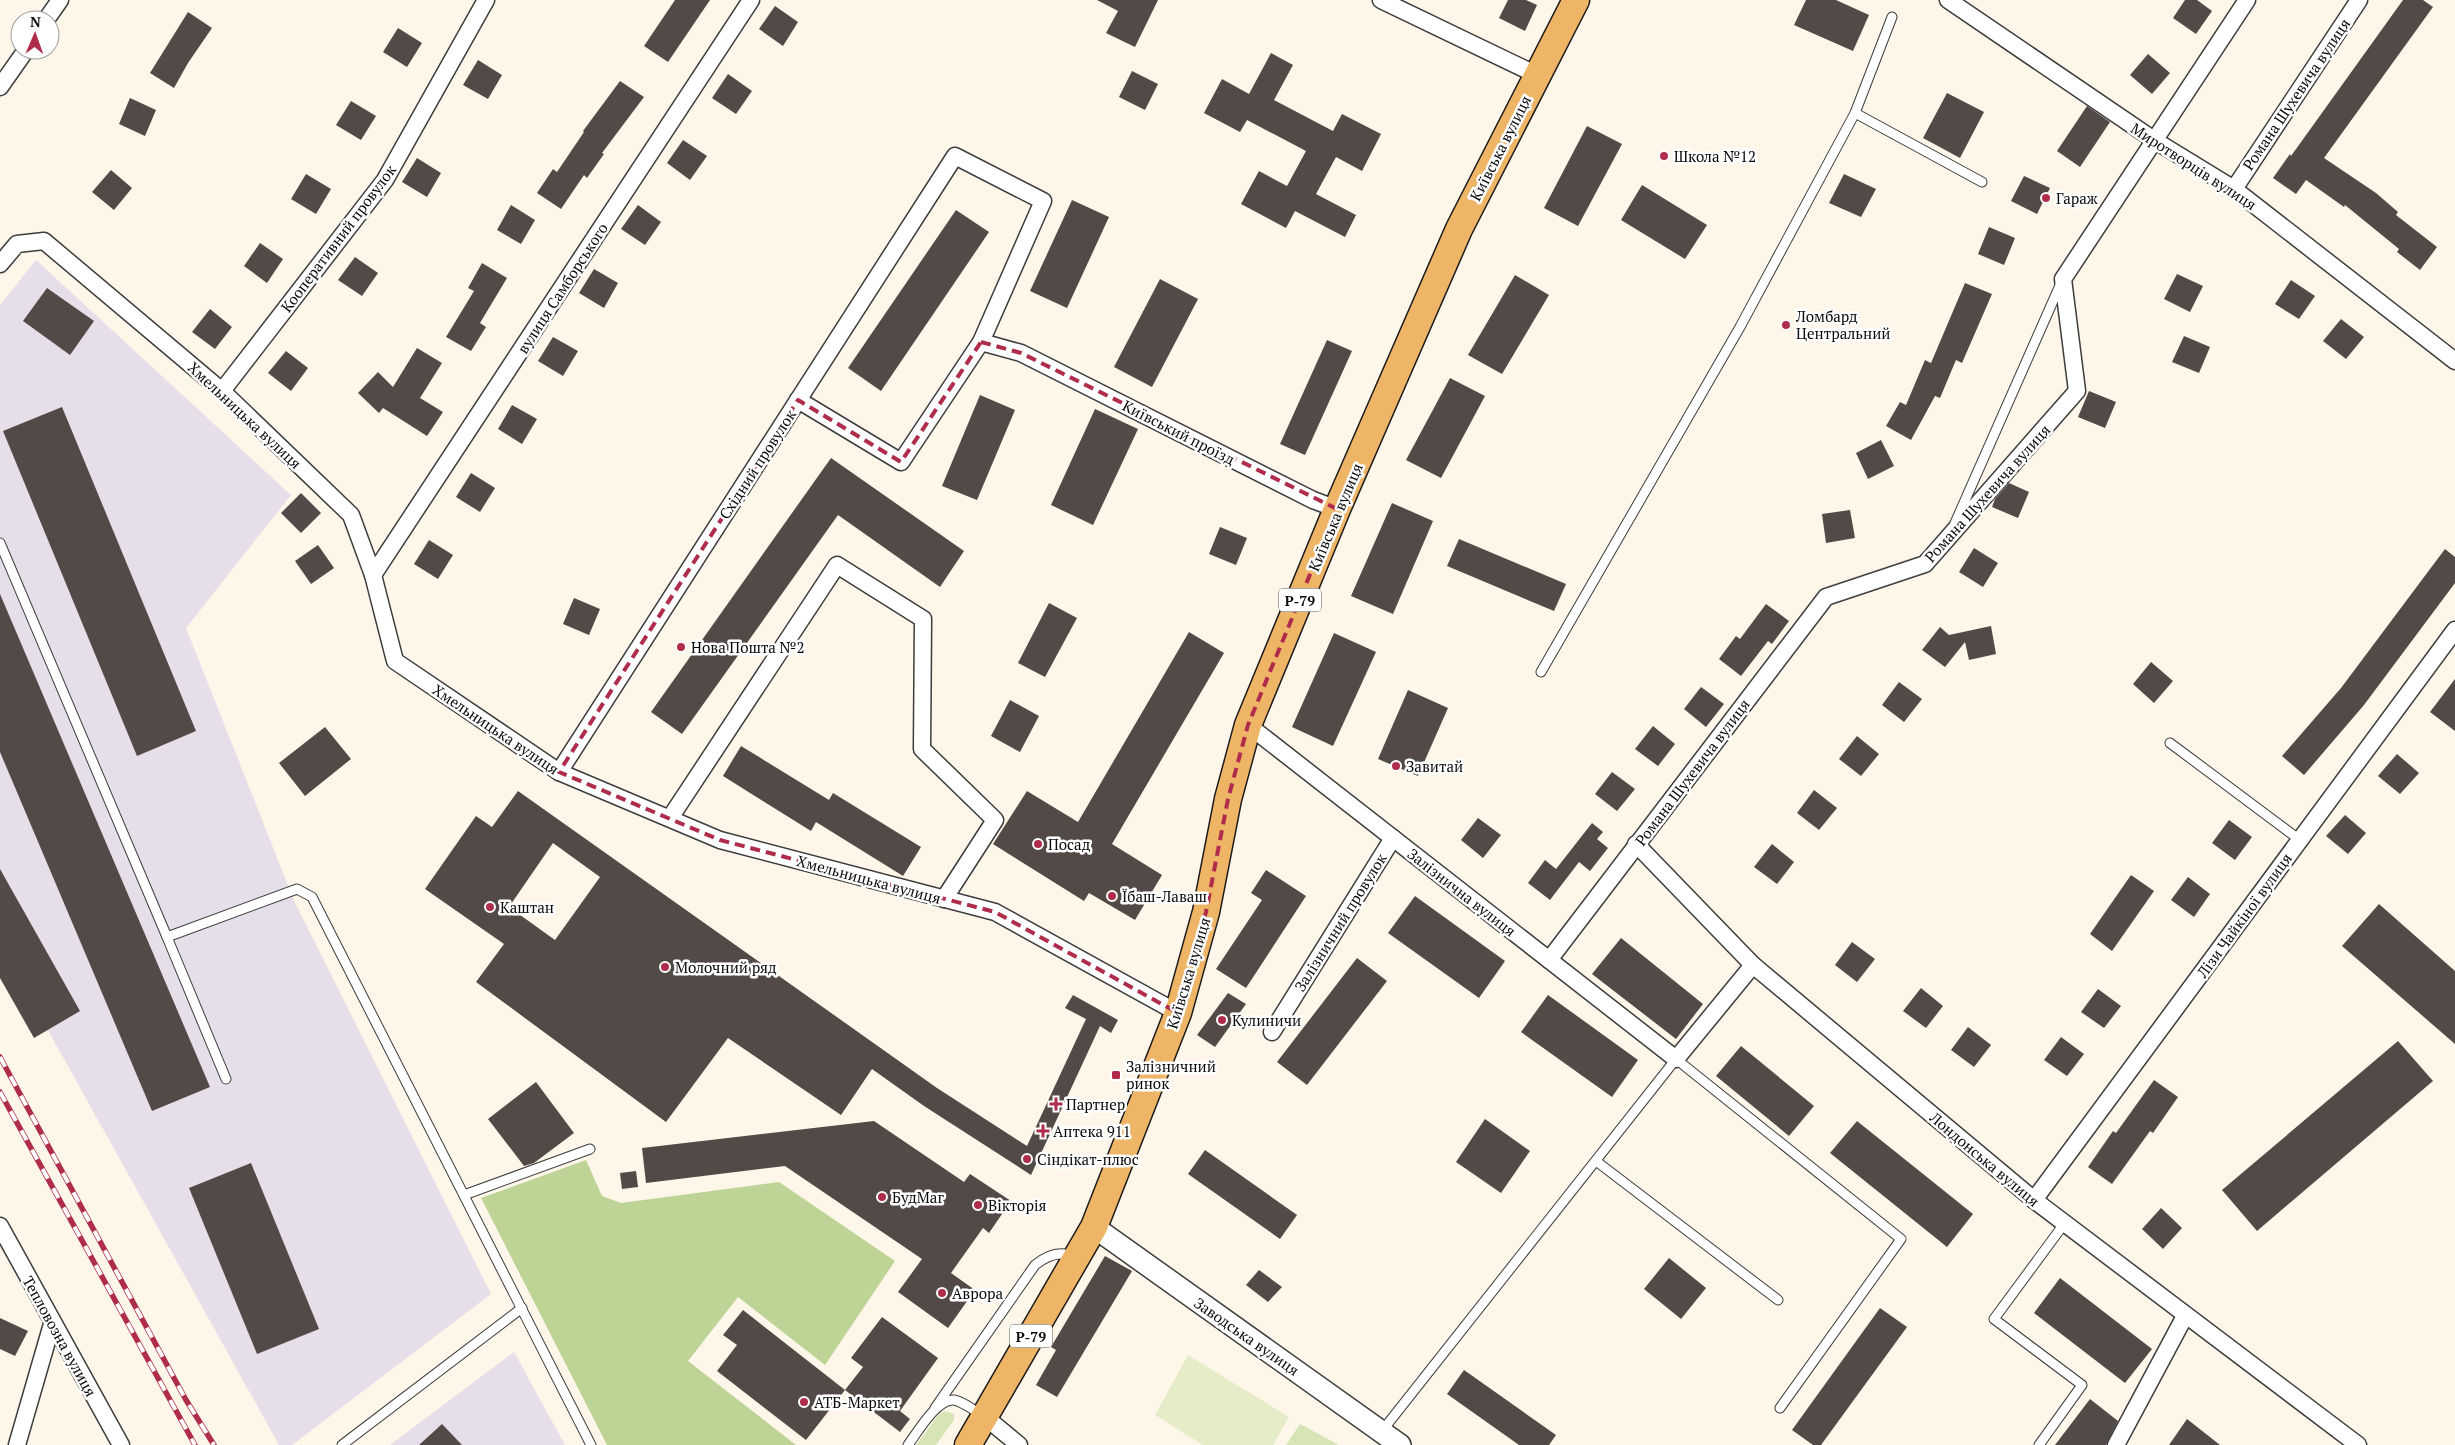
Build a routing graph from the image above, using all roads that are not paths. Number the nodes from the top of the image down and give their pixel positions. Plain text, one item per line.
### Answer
1 (486, 0) edge
2 (751, 0) edge
3 (1381, 0) edge
4 (1576, 0) edge
5 (1948, 0) edge
6 (2247, 0) edge
7 (2359, 0) edge
8 (1892, 17) dead end
9 (19, 60) edge
10 (1537, 75) junction
11 (0, 87) edge
12 (1855, 113) junction
13 (2154, 140) junction
14 (1982, 182) dead end
15 (2234, 189) junction
16 (0, 264) edge
17 (2063, 278) junction
18 (980, 342) junction
19 (2455, 361) edge
20 (222, 391) junction
21 (798, 400) junction
22 (1337, 509) junction
23 (1948, 539) junction
24 (0, 543) edge
25 (373, 575) junction
26 (2455, 630) edge
27 (1541, 672) dead end
28 (1248, 726) junction
29 (2170, 743) dead end
30 (559, 772) junction
31 (670, 818) junction
32 (1393, 838) junction
33 (2300, 840) junction
34 (1636, 844) junction
35 (944, 899) junction
36 (167, 936) junction
37 (1549, 960) junction
38 (1753, 965) junction
39 (1178, 1013) junction
40 (1272, 1032) dead end
41 (1676, 1060) junction
42 (226, 1079) dead end
43 (590, 1149) dead end
44 (1596, 1161) junction
45 (464, 1195) junction
46 (2034, 1200) junction
47 (2064, 1224) junction
48 (1094, 1227) junction
49 (1, 1229) edge
50 (1077, 1258) junction
51 (1778, 1300) dead end
52 (522, 1308) junction
53 (2185, 1316) junction
54 (52, 1324) junction
55 (936, 1408) junction
56 (1780, 1408) dead end
57 (984, 1416) junction
58 (1382, 1431) junction
59 (2122, 1442) edge
60 (17, 1445) edge
61 (122, 1445) edge
62 (342, 1445) edge
63 (591, 1445) edge
64 (908, 1445) edge
65 (968, 1445) edge
66 (1019, 1445) edge
67 (1400, 1445) edge
68 (2038, 1445) edge
69 (2358, 1445) edge

1 - 20 street, Кооперативний провулок
2 - 25 street, вулиця Самборського
3 - 10 street
4 - 10 main road, Київська вулиця / Р-79
5 - 13 street, Миротворців вулиця
6 - 13 street
7 - 15 street, Романа Шухевича вулиця
8 - 12 lane
9 - 11 street
10 - 22 main road, Київська вулиця / Р-79
12 - 14 lane
12 - 27 lane
13 - 15 street, Миротворців вулиця
13 - 17 street
15 - 19 street, Миротворців вулиця
16 - 20 street, Хмельницька вулиця
17 - 23 lane
17 - 23 street, Романа Шухевича вулиця
18 - 21 street
18 - 21 street, Східний провулок
18 - 22 street, Київський проїзд
20 - 25 street, Хмельницька вулиця
21 - 30 street, Східний провулок
22 - 28 main road, Київська вулиця / Р-79
23 - 34 street, Романа Шухевича вулиця
24 - 36 lane
25 - 30 street, Хмельницька вулиця
26 - 33 street, Лізи Чайкіної вулиця
28 - 32 street, Залізнична вулиця
28 - 39 main road, Київська вулиця / Р-79
29 - 33 lane
30 - 31 street, Хмельницька вулиця
31 - 35 street, Хмельницька вулиця
31 - 35 street
32 - 37 street, Залізнична вулиця
32 - 40 street, Залізничний провулок
33 - 46 street, Лізи Чайкіної вулиця
34 - 37 street, Романа Шухевича вулиця
34 - 38 street, Лондонська вулиця
35 - 39 street, Хмельницька вулиця
36 - 42 lane
36 - 45 lane
37 - 41 street, Залізнична вулиця
38 - 41 street
38 - 46 street, Лондонська вулиця
39 - 48 main road, Київська вулиця / Р-79
41 - 44 lane
41 - 56 lane
43 - 45 lane
44 - 51 lane
44 - 58 lane
45 - 52 lane
46 - 47 street, Лондонська вулиця
47 - 53 street, Лондонська вулиця
47 - 68 lane
48 - 50 main road, Р-79
48 - 58 street, Заводська вулиця
49 - 54 street, Тепловозна вулиця
50 - 55 lane
50 - 57 main road, Р-79
52 - 62 lane
52 - 63 lane
53 - 59 street
53 - 69 street, Лондонська вулиця
54 - 60 street
54 - 61 street, Тепловозна вулиця
55 - 57 lane
55 - 64 lane
57 - 65 main road, Р-79
57 - 66 street
58 - 67 street, Заводська вулиця

